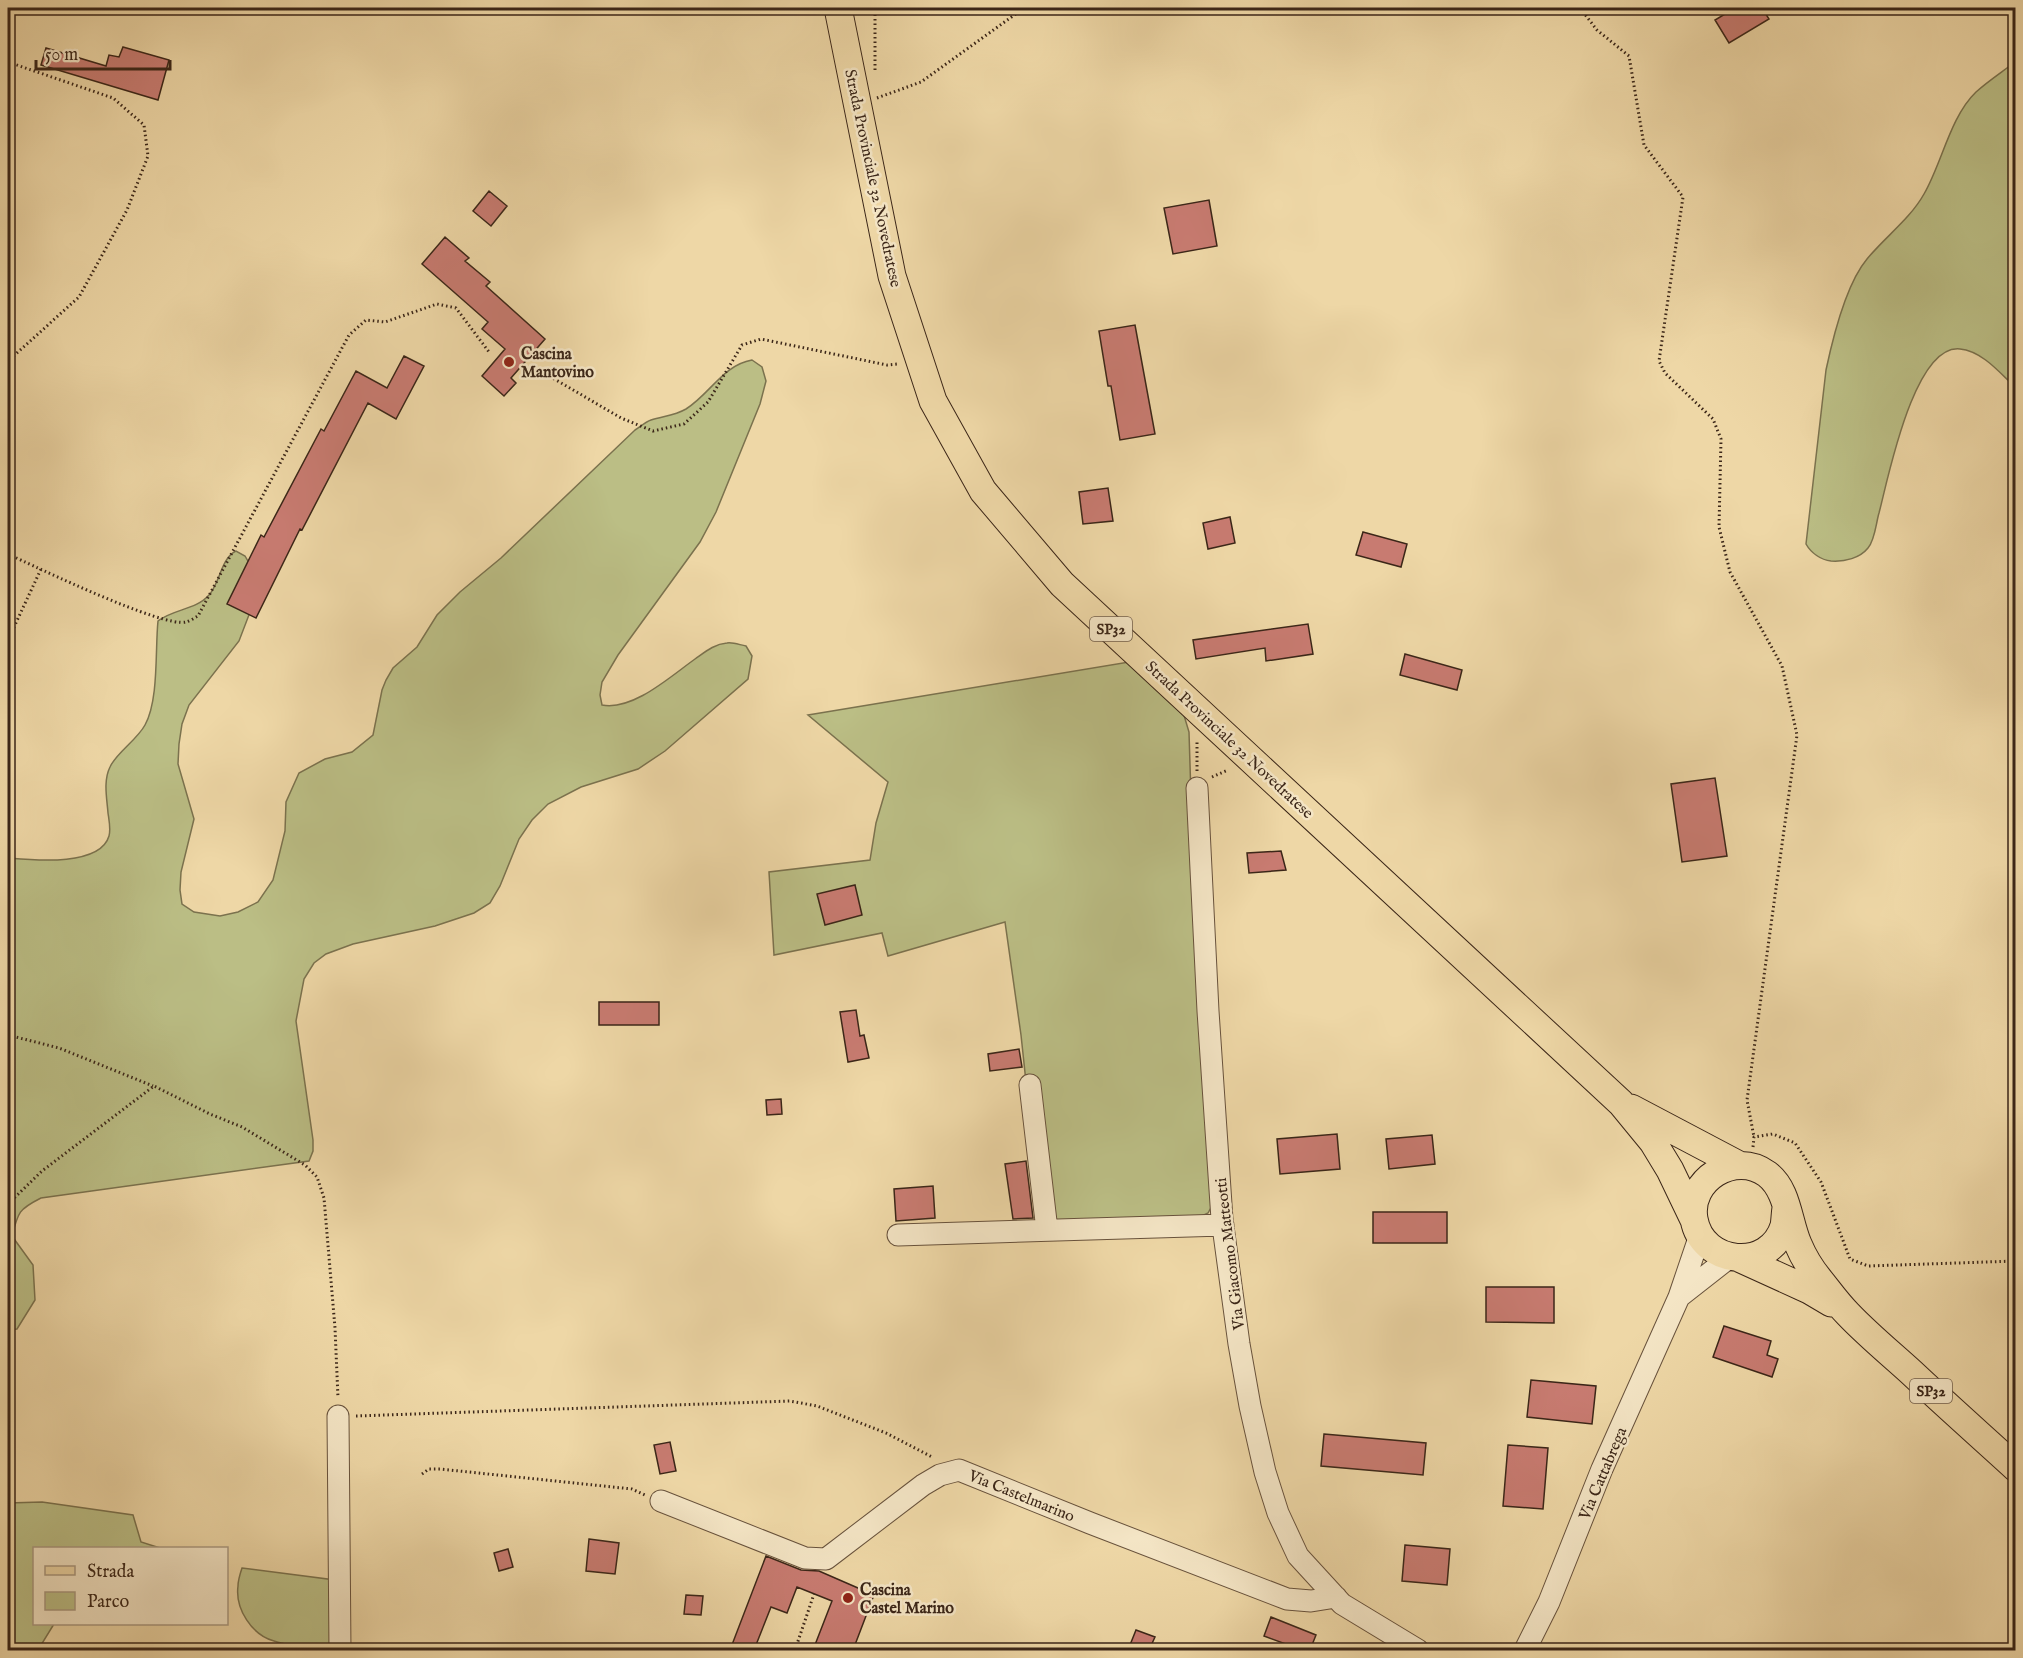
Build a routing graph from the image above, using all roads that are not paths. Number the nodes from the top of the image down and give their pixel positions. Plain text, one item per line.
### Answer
1 (838, 8) edge
2 (1197, 788) road end
3 (1030, 1085) dead end
4 (1621, 1103) junction
5 (1746, 1166) junction
6 (1786, 1208) junction
7 (1223, 1225) junction
8 (1697, 1228) junction
9 (1047, 1230) junction
10 (898, 1235) dead end
11 (1736, 1258) junction
12 (1679, 1297) junction
13 (1847, 1313) junction
14 (338, 1416) road end
15 (2016, 1468) edge
16 (661, 1501) road end
17 (1336, 1597) junction
18 (340, 1650) edge
19 (1418, 1650) edge
20 (1525, 1650) edge

1 - 4 main road, Strada Provinciale 32 Novedratese / SP32
2 - 7 street, Via Giacomo Matteotti
3 - 9 street
4 - 5 main road, Strada Provinciale 32 Novedratese / SP32
4 - 8 main road, Strada Provinciale 32 Novedratese / SP32
5 - 6 main road
5 - 8 main road
6 - 11 main road
6 - 13 main road, SP32
7 - 9 street
7 - 17 street, Via Giacomo Matteotti
8 - 11 main road
8 - 12 street, Via Cattabrega
9 - 10 street
11 - 12 street, Via Cattabrega
11 - 13 main road, SP32
12 - 20 street, Via Cattabrega
13 - 15 main road, SP32
14 - 18 street
16 - 17 street, Via Castelmarino
17 - 19 street, Via Giacomo Matteotti

